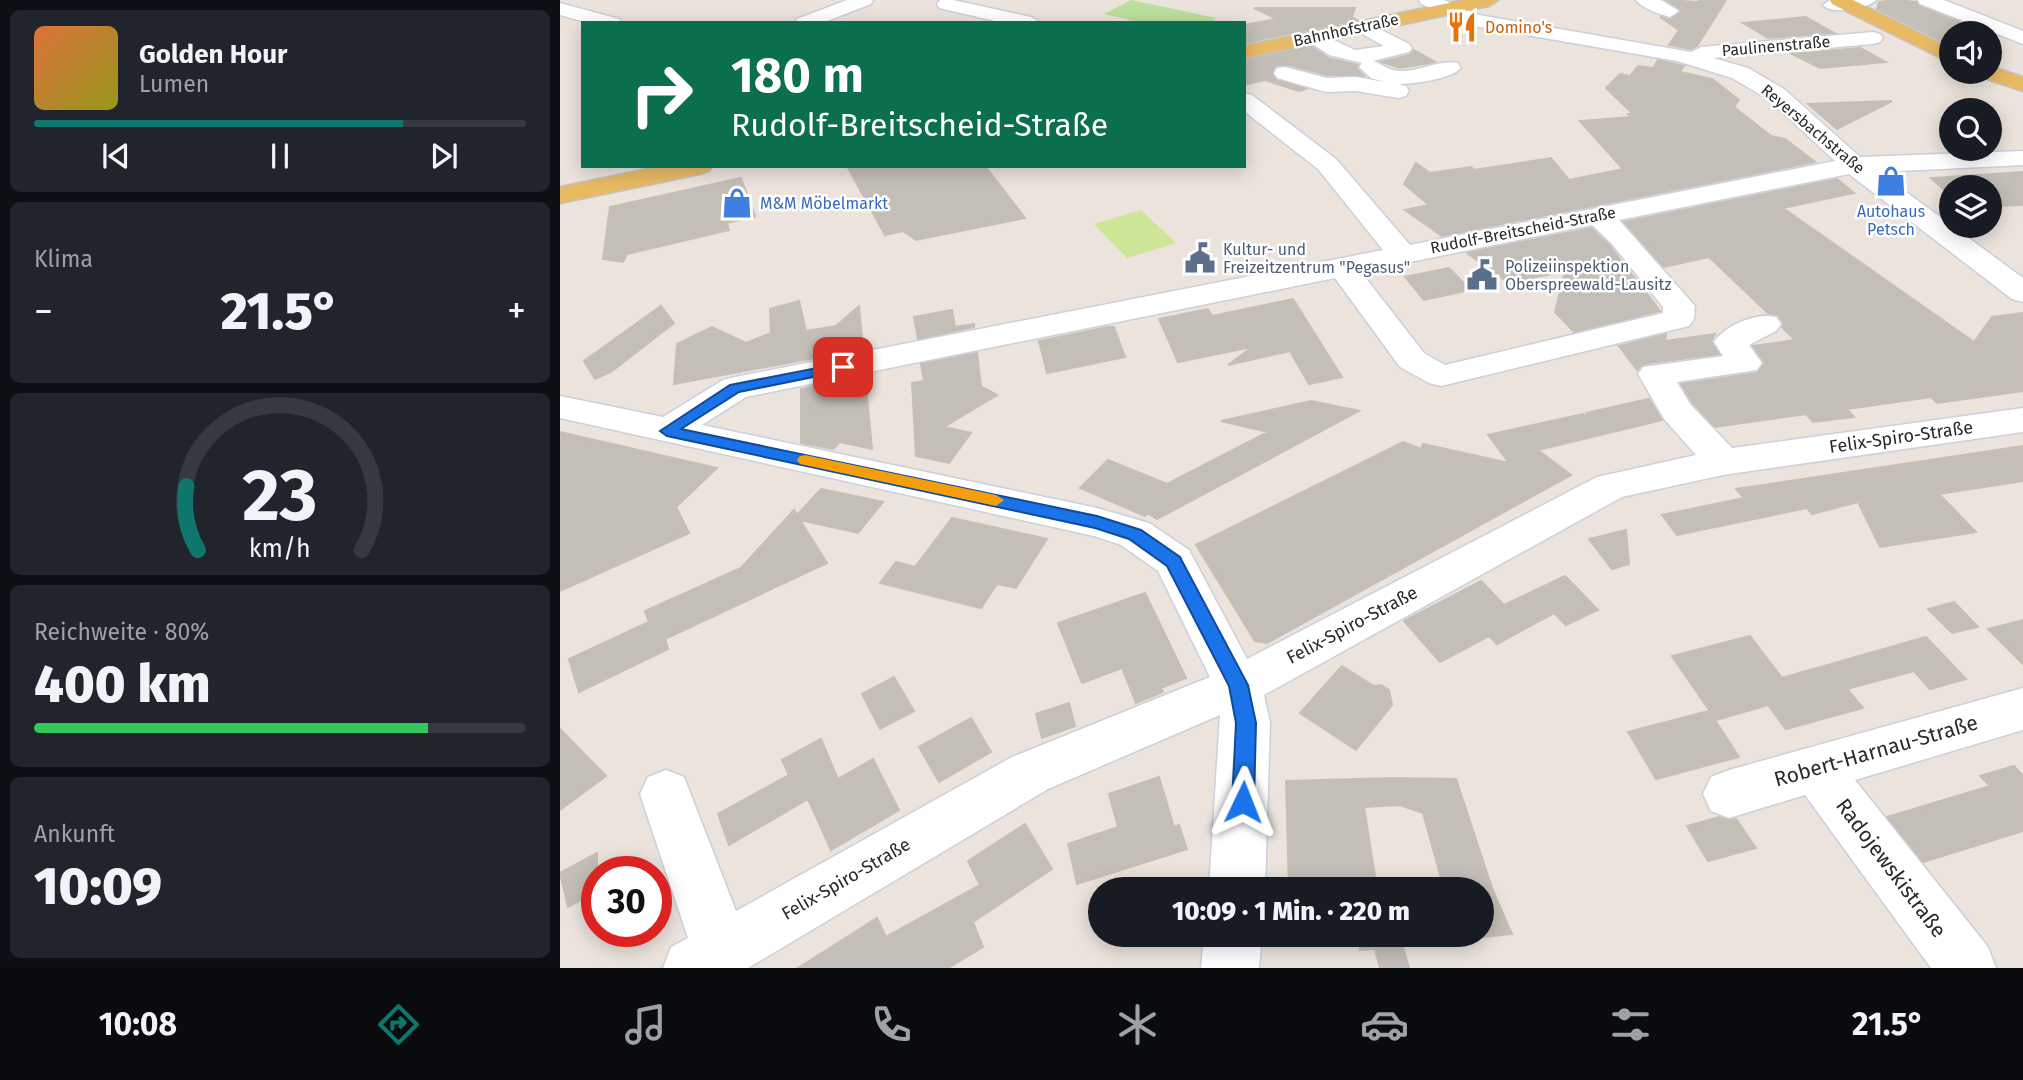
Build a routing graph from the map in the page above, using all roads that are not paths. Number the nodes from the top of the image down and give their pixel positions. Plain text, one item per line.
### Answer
1 (864, 0) edge
2 (1489, 0) edge
3 (1645, 0) edge
4 (1867, 0) edge
5 (1927, 0) edge
6 (1839, 3) edge
7 (946, 4) dead end
8 (1438, 4) edge
9 (560, 9) edge
10 (1670, 11) dead end
11 (605, 21) edge
12 (810, 21) edge
13 (1022, 21) edge
14 (1363, 27) junction
15 (1312, 37) junction
16 (1873, 37) dead end
17 (2023, 38) edge
18 (1248, 51) edge
19 (1939, 51) edge
20 (1680, 55) junction
21 (1360, 59) junction
22 (1450, 68) dead end
23 (2002, 76) edge
24 (2023, 83) edge
25 (1398, 91) dead end
26 (1246, 102) edge
27 (2023, 158) edge
28 (1854, 165) junction
29 (690, 168) edge
30 (560, 195) edge
31 (1598, 216) junction
32 (1402, 254) junction
33 (1342, 267) junction
34 (2023, 293) edge
35 (1765, 324) dead end
36 (560, 407) edge
37 (2023, 420) edge
38 (667, 431) junction
39 (1723, 462) junction
40 (1238, 685) junction
41 (2023, 709) edge
42 (1815, 769) junction
43 (666, 794) dead end
44 (1729, 794) dead end
45 (1238, 877) edge
46 (1232, 947) edge
47 (707, 959) edge
48 (1230, 968) edge
49 (1967, 968) edge

1 - 12 street
2 - 8 main road, Bahnhofstraße
3 - 10 street
4 - 6 street
5 - 17 street
6 - 19 main road
7 - 13 street
8 - 14 main road, Bahnhofstraße
8 - 20 street, Reyersbachstraße
9 - 11 street
14 - 15 main road, Bahnhofstraße
14 - 21 street
15 - 18 main road, Bahnhofstraße
15 - 21 street
16 - 20 street, Paulinenstraße
18 - 25 street
20 - 28 street, Reyersbachstraße
21 - 22 street
23 - 24 main road
26 - 32 street
27 - 28 street, Rudolf-Breitscheid-Straße
28 - 31 street, Rudolf-Breitscheid-Straße
28 - 34 street, Reyersbachstraße
29 - 30 main road
31 - 32 street, Rudolf-Breitscheid-Straße
31 - 33 street
32 - 33 street, Rudolf-Breitscheid-Straße
33 - 38 street, Rudolf-Breitscheid-Straße
35 - 39 street
36 - 38 street
37 - 39 street, Felix-Spiro-Straße
38 - 40 street
39 - 40 street, Felix-Spiro-Straße
40 - 45 street
40 - 47 street, Felix-Spiro-Straße
41 - 42 street, Robert-Harnau-Straße
42 - 44 street, Robert-Harnau-Straße
42 - 49 street, Radojewskistraße
43 - 47 street, Felix-Spiro-Straße
46 - 48 street

